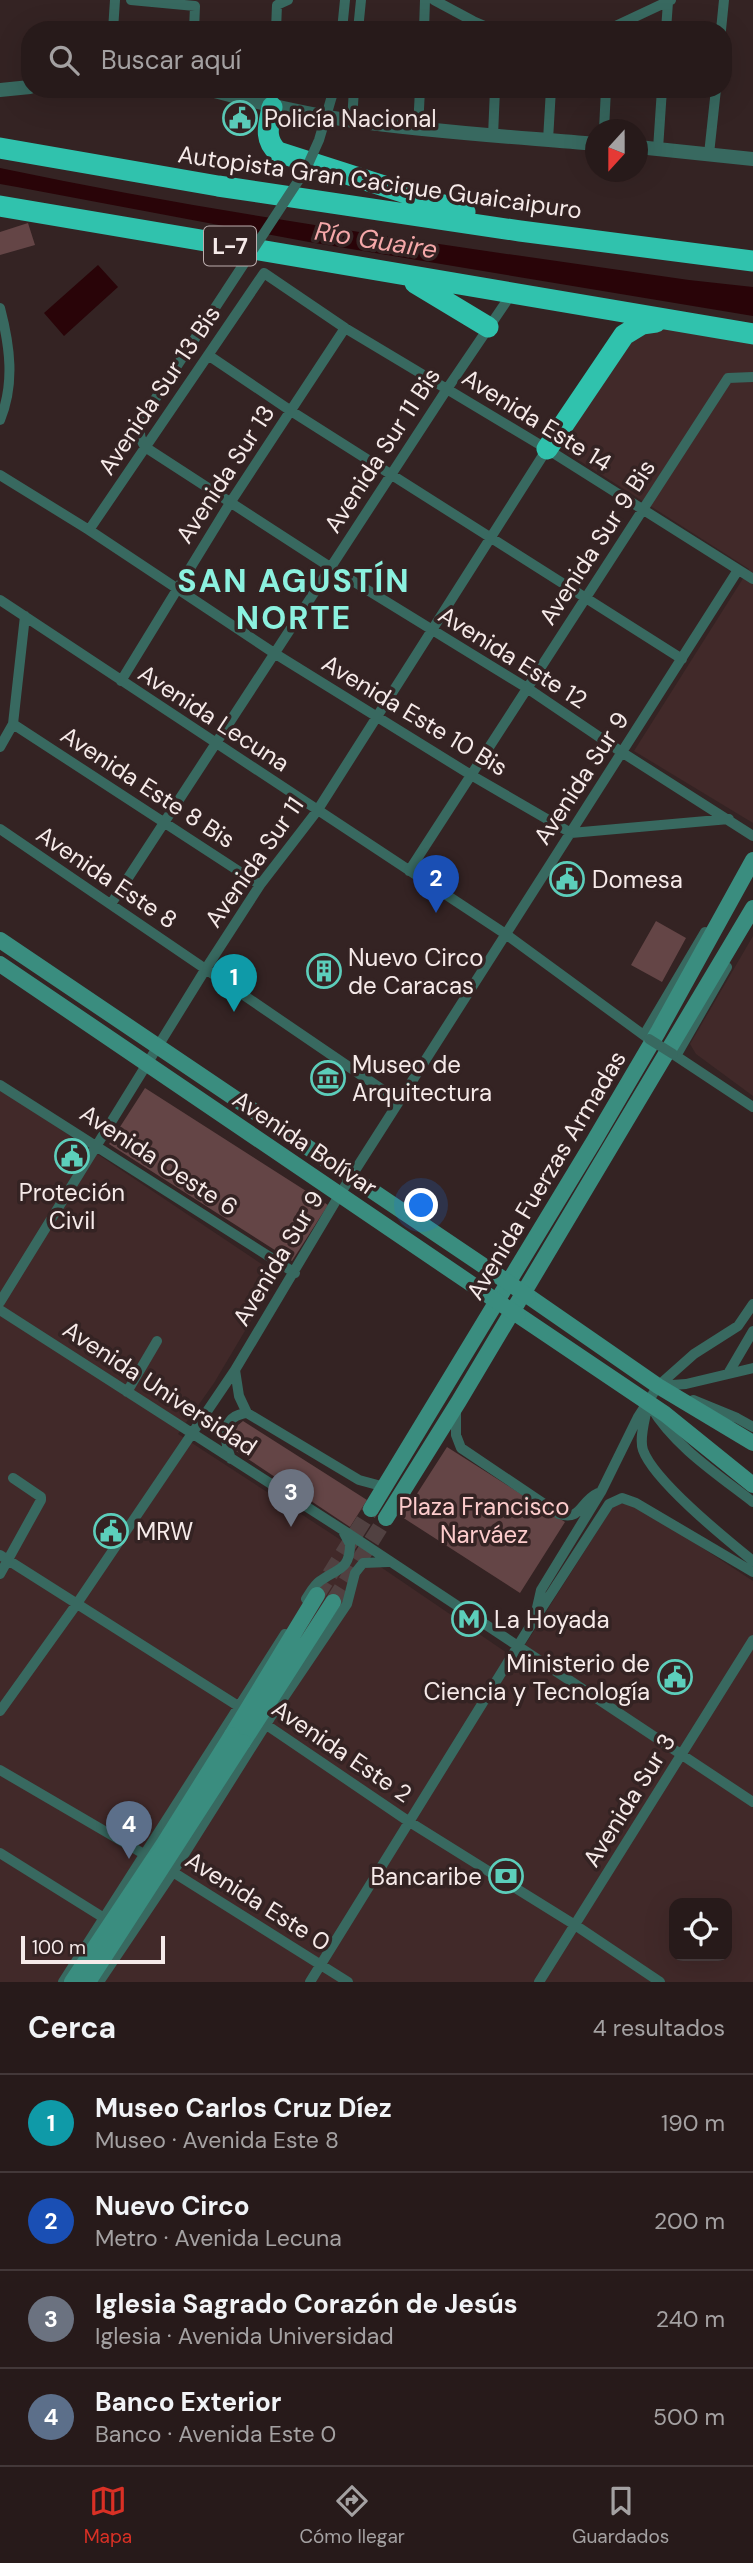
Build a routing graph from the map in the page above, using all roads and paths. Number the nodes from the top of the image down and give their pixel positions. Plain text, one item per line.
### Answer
1 (115, 0) edge
2 (131, 0) edge
3 (288, 0) edge
4 (361, 0) edge
5 (425, 0) edge
6 (434, 0) edge
7 (724, 0) edge
8 (345, 1) edge
9 (669, 1) edge
10 (114, 21) edge
11 (194, 21) edge
12 (276, 21) edge
13 (343, 21) edge
14 (359, 21) edge
15 (424, 21) edge
16 (471, 21) edge
17 (628, 21) edge
18 (667, 21) edge
19 (722, 21) edge
20 (21, 88) edge
21 (0, 90) edge
22 (272, 98) edge
23 (332, 98) edge
24 (353, 98) edge
25 (420, 98) edge
26 (495, 98) edge
27 (550, 98) edge
28 (606, 98) edge
29 (661, 98) edge
30 (715, 98) edge
31 (605, 119) edge
32 (352, 121) junction
33 (418, 129) junction
34 (493, 136) junction
35 (548, 140) junction
36 (585, 143) edge
37 (0, 145) edge
38 (648, 149) edge
39 (657, 149) junction
40 (709, 154) junction
41 (753, 159) edge
42 (0, 208) edge
43 (520, 231) junction
44 (753, 261) edge
45 (383, 271) junction
46 (264, 273) joint
47 (506, 302) dead end
48 (0, 308) edge
49 (679, 323) junction
50 (488, 327) junction
51 (345, 328) junction
52 (753, 334) edge
53 (208, 355) junction
54 (5, 362) edge
55 (753, 377) edge
56 (447, 389) junction
57 (291, 411) junction
58 (0, 420) edge
59 (145, 447) junction
60 (547, 449) junction
61 (392, 474) junction
62 (0, 475) edge
63 (230, 503) junction
64 (643, 511) junction
65 (89, 530) junction
66 (490, 538) junction
67 (330, 568) junction
68 (738, 570) junction
69 (753, 579) edge
70 (176, 588) junction
71 (587, 599) junction
72 (0, 600) edge
73 (25, 616) junction
74 (432, 631) junction
75 (274, 653) junction
76 (682, 659) junction
77 (121, 681) junction
78 (527, 688) junction
79 (376, 717) junction
80 (13, 724) junction
81 (216, 744) junction
82 (0, 747) edge
83 (623, 753) junction
84 (471, 775) junction
85 (317, 811) junction
86 (729, 819) junction
87 (164, 823) junction
88 (0, 830) edge
89 (571, 833) junction
90 (753, 836) edge
91 (753, 852) edge
92 (753, 860) edge
93 (409, 870) junction
94 (260, 886) junction
95 (111, 904) junction
96 (753, 908) edge
97 (753, 920) edge
98 (507, 935) junction
99 (0, 940) edge
100 (0, 964) edge
101 (205, 970) junction
102 (646, 1037) junction
103 (159, 1047) junction
104 (674, 1055) junction
105 (148, 1064) junction
106 (0, 1085) edge
107 (399, 1101) junction
108 (753, 1107) edge
109 (98, 1146) junction
110 (351, 1177) junction
111 (340, 1194) junction
112 (295, 1273) junction
113 (0, 1302) edge
114 (753, 1304) edge
115 (0, 1310) edge
116 (753, 1331) edge
117 (157, 1341) dead end
118 (753, 1368) edge
119 (235, 1370) junction
120 (729, 1372) junction
121 (658, 1386) junction
122 (127, 1392) junction
123 (459, 1401) junction
124 (647, 1402) junction
125 (247, 1413) junction
126 (753, 1427) edge
127 (192, 1434) junction
128 (753, 1443) edge
129 (231, 1459) junction
130 (13, 1478) dead end
131 (753, 1486) edge
132 (384, 1487) junction
133 (601, 1492) junction
134 (753, 1502) edge
135 (370, 1509) tunnel mouth
136 (386, 1518) tunnel mouth
137 (337, 1526) junction
138 (4, 1558) edge
139 (753, 1561) edge
140 (390, 1562) junction
141 (753, 1572) edge
142 (0, 1574) edge
143 (329, 1596) junction
144 (76, 1605) junction
145 (534, 1620) junction
146 (753, 1640) edge
147 (517, 1647) junction
148 (0, 1711) edge
149 (252, 1715) junction
150 (239, 1736) junction
151 (683, 1755) junction
152 (0, 1770) edge
153 (753, 1802) edge
154 (408, 1821) junction
155 (0, 1853) edge
156 (144, 1854) junction
157 (173, 1872) junction
158 (104, 1918) junction
159 (575, 1925) junction
160 (320, 1966) junction
161 (63, 1982) edge
162 (72, 1982) edge
163 (88, 1982) edge
164 (99, 1982) edge
165 (310, 1982) edge
166 (348, 1982) edge
167 (538, 1982) edge
168 (660, 1982) edge

1 - 10 street
2 - 11 street
3 - 12 street
4 - 14 street
5 - 15 street
6 - 16 street
7 - 19 street
8 - 13 street
9 - 17 street
9 - 18 street
20 - 21 street
22 - 32 street
22 - 43 highway
23 - 59 street, bridge
24 - 32 street
25 - 33 street
26 - 34 street
27 - 35 street
28 - 31 street
29 - 39 street
30 - 40 street
32 - 33 street
33 - 34 street
34 - 35 street
35 - 36 street
37 - 43 highway, Autopista Gran Cacique Guaicaipuro / L-7
38 - 39 street
39 - 40 street
40 - 41 street
42 - 45 highway, L-7
43 - 44 highway, Autopista Gran Cacique Guaicaipuro / L-7
45 - 49 highway, L-7
45 - 50 highway
46 - 51 street, Avenida Este 14
46 - 53 street, Avenida Sur 13 Bis
47 - 50 street, Avenida Sur 11 Bis
48 - 54 street
49 - 52 highway, L-7
49 - 60 highway
50 - 56 street, Avenida Sur 11 Bis
51 - 56 street, Avenida Este 14
51 - 57 street, Avenida Sur 13
53 - 57 street
53 - 59 street, Avenida Sur 13 Bis
54 - 58 street
55 - 64 street, Avenida Sur 9 Bis
56 - 60 street, Avenida Este 14
56 - 61 street, Avenida Sur 11 Bis
57 - 61 street
57 - 63 street, Avenida Sur 13
59 - 63 street, Avenida Este 12
59 - 65 street, Avenida Sur 13 Bis
60 - 64 street, Avenida Este 14
60 - 66 street, Avenida Sur 11
61 - 66 street
61 - 67 street, Avenida Sur 11 Bis
62 - 65 street, Avenida Este 10 Bis
63 - 67 street, Avenida Este 12
63 - 70 street, Avenida Sur 13
64 - 68 street, Avenida Este 14
64 - 71 street, Avenida Sur 9 Bis
65 - 70 street, Avenida Este 10 Bis
66 - 71 street
66 - 74 street, Avenida Sur 11
67 - 74 street, Avenida Este 12
67 - 75 street, Avenida Sur 11 Bis
68 - 69 street, Avenida Este 14
68 - 76 street, Avenida Sur 9
70 - 75 street, Avenida Este 10 Bis
70 - 77 street, Avenida Sur 13
71 - 76 street
71 - 78 street, Avenida Sur 9 Bis
72 - 73 street, Avenida Lecuna
73 - 77 street, Avenida Lecuna
73 - 80 street
74 - 78 street, Avenida Este 12
74 - 79 street, Avenida Sur 11
75 - 79 street, Avenida Este 10 Bis
75 - 81 street, Avenida Sur 11 Bis
76 - 83 street, Avenida Sur 9
77 - 81 street, Avenida Lecuna
78 - 83 street, Avenida Este 12
78 - 84 street, Avenida Sur 9 Bis
79 - 84 street, Avenida Este 10 Bis
79 - 85 street, Avenida Sur 11
80 - 82 street
80 - 87 street, Avenida Este 8 Bis
81 - 85 street, Avenida Lecuna
81 - 87 street, Avenida Sur 11 Bis
83 - 86 street, Avenida Este 12
83 - 89 street, Avenida Sur 9
84 - 89 street, Avenida Este 10 Bis
84 - 93 street, Avenida Sur 9 Bis
85 - 93 street, Avenida Lecuna
85 - 94 street, Avenida Sur 11
86 - 89 street
86 - 90 street, Avenida Este 12
87 - 94 street, Avenida Este 8 Bis
87 - 95 street, Avenida Sur 11 Bis
88 - 95 street, Avenida Este 8
89 - 98 street, Avenida Sur 9
91 - 102 street
92 - 132 main road, Avenida Fuerzas Armadas
93 - 98 street, Avenida Lecuna
94 - 101 street, Avenida Sur 11
95 - 101 street, Avenida Este 8
96 - 123 main road, Avenida Fuerzas Armadas
97 - 104 street
98 - 102 street, Avenida Lecuna
98 - 107 street, Avenida Sur 9
99 - 103 main road, Avenida Bolívar
100 - 105 main road, Avenida Bolívar
101 - 103 street, Avenida Sur 11
101 - 107 street, Avenida Este 8
102 - 104 street, Avenida Lecuna, bridge
103 - 105 street, Avenida Sur 11
103 - 110 main road, Avenida Bolívar
104 - 108 street, Avenida Lecuna
105 - 109 street, Avenida Sur 11
105 - 111 main road, Avenida Bolívar
106 - 109 street, Avenida Oeste 6
107 - 110 street, Avenida Sur 9
109 - 112 street, Avenida Oeste 6
109 - 113 street, Avenida Sur 11
110 - 111 street, Avenida Sur 9
110 - 121 main road, Avenida Bolívar, bridge
111 - 112 street, Avenida Sur 9
111 - 124 main road, Avenida Bolívar, bridge
112 - 119 street, Avenida Sur 9
114 - 121 street
115 - 122 street, Avenida Universidad
116 - 120 street
117 - 122 street
118 - 120 street
119 - 125 street
119 - 127 street, Avenida Sur 9
120 - 121 street
121 - 124 street
121 - 126 street
121 - 128 main road, Avenida Bolívar
122 - 127 street, Avenida Universidad
123 - 133 street
123 - 136 main road, Avenida Fuerzas Armadas
124 - 131 main road, Avenida Bolívar
124 - 133 street
124 - 134 street
124 - 139 street
125 - 129 street
125 - 132 street
127 - 129 street, Avenida Universidad
127 - 144 street, Avenida Sur 9
129 - 137 street, Avenida Universidad
130 - 138 street
132 - 135 main road, Avenida Fuerzas Armadas
133 - 145 street
137 - 140 street, Avenida Universidad
137 - 143 street
138 - 142 street
138 - 144 street, Avenida Este 2
140 - 143 street
140 - 147 street, Avenida Universidad
141 - 145 street
143 - 149 main road
143 - 149 street
143 - 149 street
144 - 148 street, Avenida Sur 9
144 - 149 street, Avenida Este 2
145 - 147 street
146 - 151 street, Avenida Sur 3
147 - 151 street, Avenida Universidad
147 - 154 street
149 - 150 main road
149 - 150 main road
149 - 154 street, Avenida Este 2
150 - 156 street
150 - 157 street
150 - 162 main road, bridge
150 - 163 main road, bridge
151 - 153 street, Avenida Universidad
151 - 159 street, Avenida Sur 3
152 - 156 street, Avenida Este 0
154 - 159 street, Avenida Este 2
154 - 160 street
155 - 158 street
156 - 157 street, Avenida Este 0
156 - 158 street
157 - 160 street, Avenida Este 0
157 - 164 street
158 - 161 street
159 - 167 street, Avenida Sur 3
159 - 168 street, Avenida Este 2
160 - 165 street
160 - 166 street, Avenida Este 0

